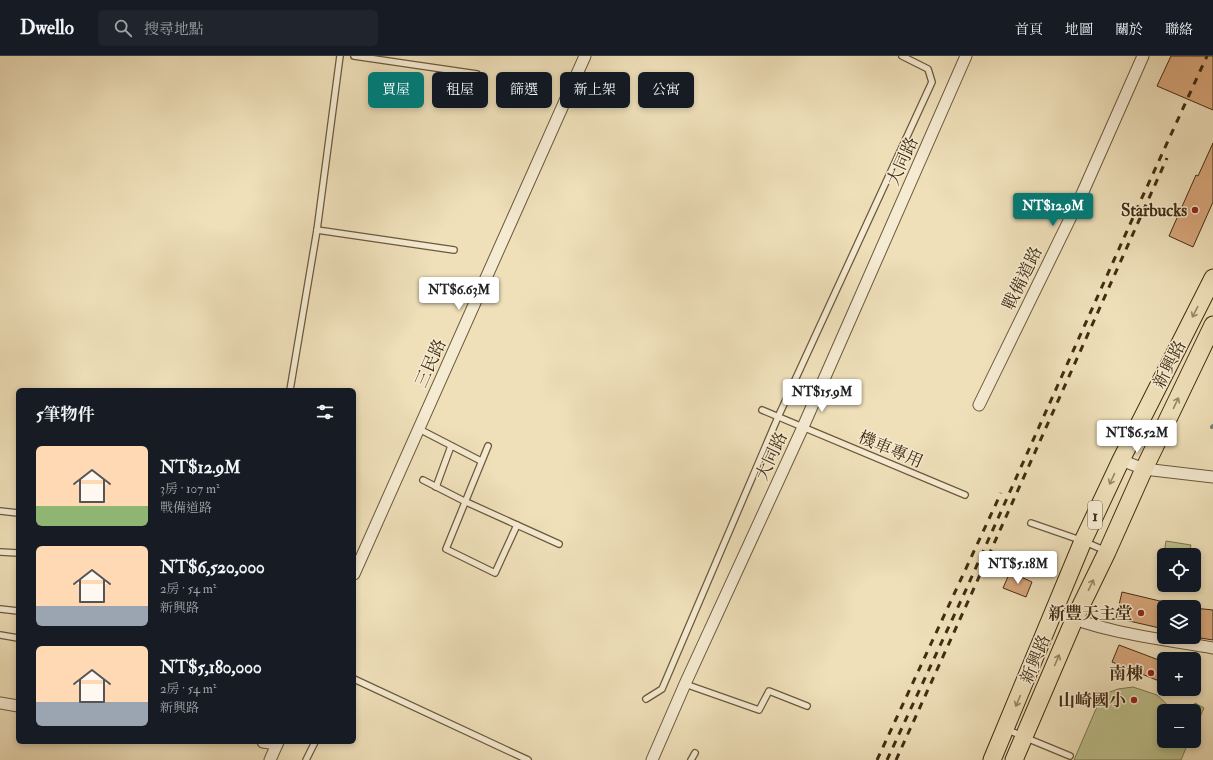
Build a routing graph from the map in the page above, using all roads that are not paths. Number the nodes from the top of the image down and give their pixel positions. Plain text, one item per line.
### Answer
1 (340, 56) edge
2 (354, 56) edge
3 (585, 56) edge
4 (902, 56) edge
5 (966, 56) edge
6 (1143, 56) edge
7 (463, 72) edge
8 (318, 230) junction
9 (454, 250) dead end
10 (1213, 278) edge
11 (1213, 325) edge
12 (290, 388) edge
13 (979, 405) dead end
14 (762, 410) dead end
15 (778, 417) junction
16 (803, 427) junction
17 (419, 429) junction
18 (451, 446) junction
19 (488, 446) dead end
20 (1121, 460) junction
21 (481, 461) junction
22 (1144, 469) junction
23 (1213, 477) edge
24 (423, 480) dead end
25 (436, 487) junction
26 (965, 495) dead end
27 (464, 501) junction
28 (0, 511) edge
29 (16, 513) edge
30 (1031, 523) dead end
31 (517, 525) junction
32 (1084, 541) junction
33 (559, 544) dead end
34 (0, 552) edge
35 (1108, 552) junction
36 (16, 553) edge
37 (356, 570) edge
38 (0, 608) edge
39 (16, 611) edge
40 (1055, 611) junction
41 (1074, 620) junction
42 (0, 635) edge
43 (16, 638) edge
44 (1213, 648) edge
45 (356, 681) edge
46 (684, 684) junction
47 (646, 699) dead end
48 (0, 703) edge
49 (16, 706) edge
50 (807, 706) dead end
51 (1006, 728) junction
52 (1024, 738) junction
53 (277, 744) edge
54 (314, 744) edge
55 (695, 753) dead end
56 (1070, 756) dead end
57 (270, 760) edge
58 (306, 760) edge
59 (528, 760) edge
60 (652, 760) edge
61 (691, 760) edge
62 (992, 760) edge
63 (1014, 760) edge

1 - 8 lane
2 - 7 lane
3 - 17 street, 三民路
4 - 15 lane
5 - 16 street, 大同路
6 - 13 street, 戰備道路
8 - 9 lane
8 - 12 lane
10 -> 20 main road, 新興路 / 1
22 -> 11 main road, 新興路 / 1
14 - 15 lane, 機車專用
15 - 16 lane, 機車專用
15 - 47 lane
16 - 26 lane, 機車專用
16 - 46 street, 大同路
17 - 18 lane
17 - 37 street, 三民路
18 - 21 lane
18 - 25 lane
19 - 21 lane
20 - 22 street
20 -> 32 main road, 新興路 / 1
21 - 27 lane
22 - 23 street
22 - 35 main road, 新興路 / 1
24 - 25 lane
25 - 27 lane
27 - 31 lane
27 - 31 lane
28 - 29 lane
30 - 32 lane
31 - 33 lane
32 - 35 lane
32 - 40 main road, 新興路 / 1
34 - 36 lane
41 -> 35 main road, 新興路 / 1
38 - 39 lane
40 - 41 street
40 -> 51 main road, 新興路 / 1
41 - 44 street
52 -> 41 main road, 新興路 / 1
42 - 43 lane
45 - 59 lane
46 - 50 lane
46 - 60 street, 大同路
48 - 49 street
51 - 52 lane
51 - 62 main road, 新興路 / 1
52 - 56 lane
52 - 63 main road, 新興路 / 1
53 - 57 street
54 - 58 lane
55 - 61 lane

